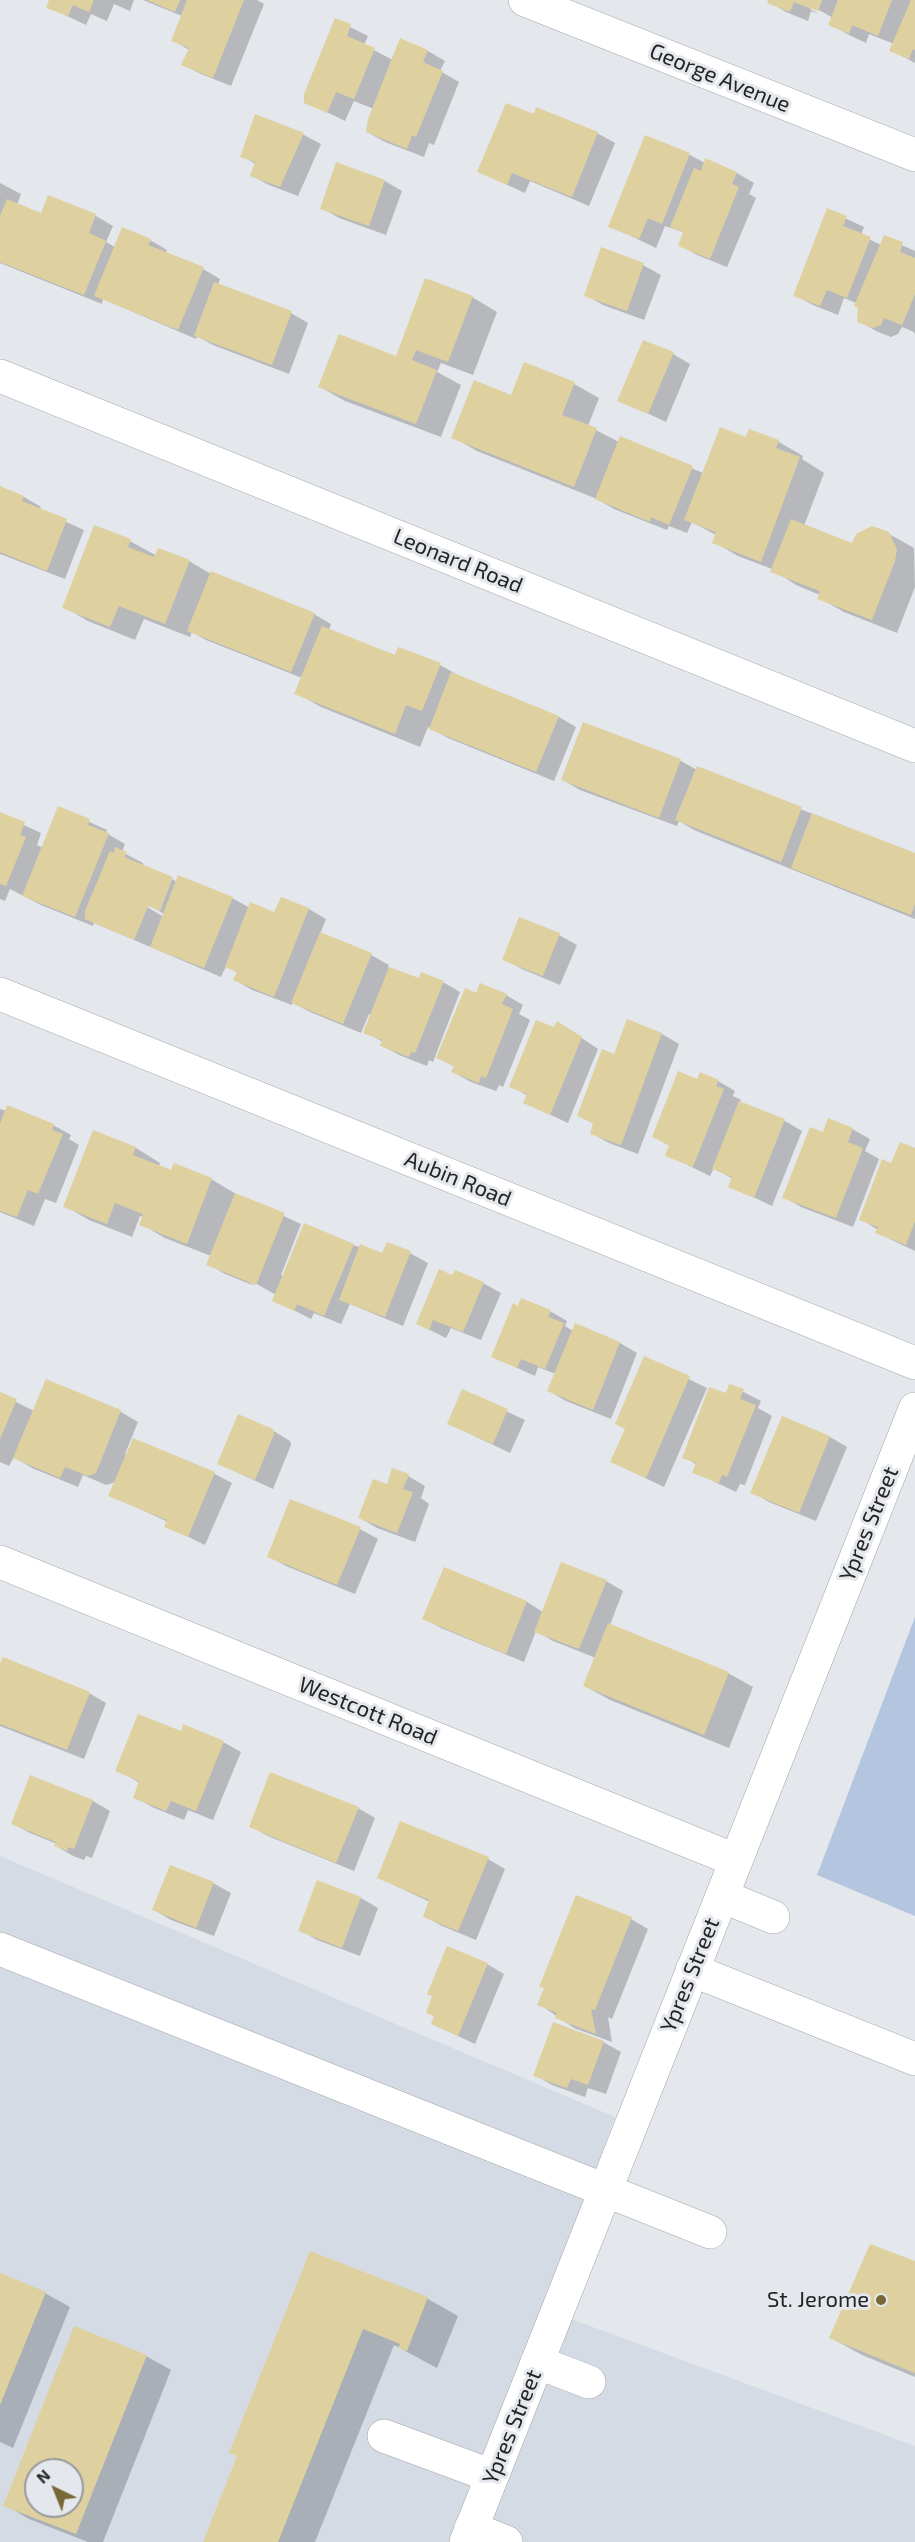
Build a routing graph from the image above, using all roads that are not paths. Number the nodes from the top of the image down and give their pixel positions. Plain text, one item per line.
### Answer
1 (525, 0) edge
2 (915, 155) edge
3 (0, 376) edge
4 (915, 746) edge
5 (0, 994) edge
6 (915, 1363) edge
7 (915, 1409) edge
8 (0, 1562) edge
9 (735, 1860) junction
10 (722, 1896) junction
11 (773, 1917) dead end
12 (0, 1949) edge
13 (692, 1970) junction
14 (915, 2059) edge
15 (605, 2190) junction
16 (710, 2232) dead end
17 (537, 2362) junction
18 (589, 2382) dead end
19 (384, 2436) dead end
20 (492, 2476) junction
21 (469, 2535) edge
22 (506, 2542) edge

1 - 2 street, George Avenue
3 - 4 street, Leonard Road
5 - 6 street, Aubin Road
7 - 9 street, Ypres Street
8 - 9 street, Westcott Road
9 - 10 street, Ypres Street
10 - 11 street
10 - 13 street, Ypres Street
12 - 15 street
13 - 14 street
13 - 15 street, Ypres Street
15 - 16 street
15 - 17 street, Ypres Street
17 - 18 street
17 - 20 street, Ypres Street
19 - 20 street
20 - 21 street, Ypres Street
21 - 22 street

